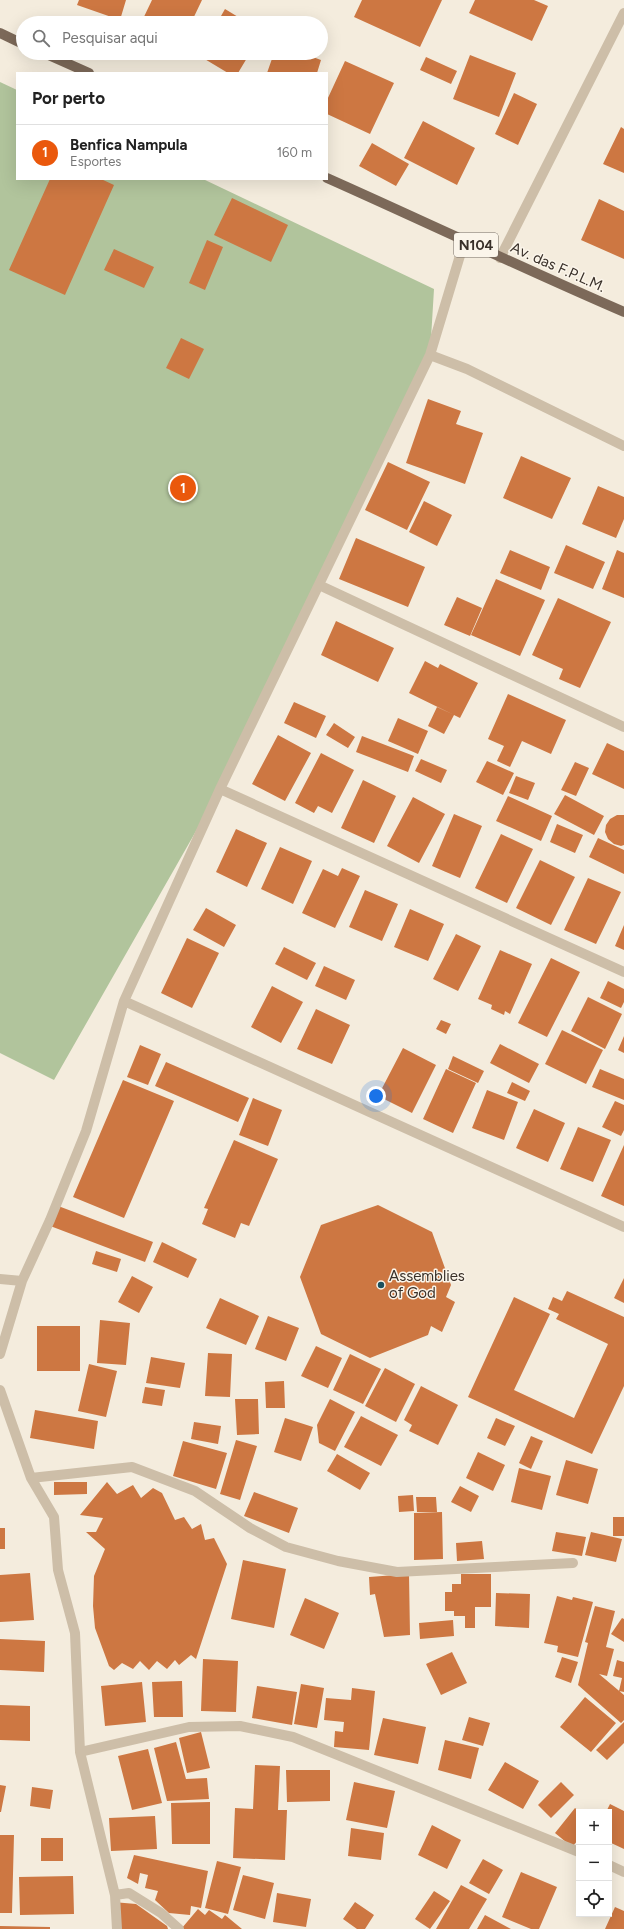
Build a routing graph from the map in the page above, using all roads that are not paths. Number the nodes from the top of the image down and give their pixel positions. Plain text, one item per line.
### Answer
1 (624, 13) edge
2 (0, 33) edge
3 (16, 41) edge
4 (60, 60) edge
5 (88, 72) edge
6 (328, 178) edge
7 (464, 239) junction
8 (500, 258) junction
9 (624, 312) edge
10 (430, 355) junction
11 (624, 446) edge
12 (319, 585) junction
13 (624, 727) edge
14 (220, 789) junction
15 (624, 972) edge
16 (124, 1001) junction
17 (624, 1227) edge
18 (0, 1279) edge
19 (22, 1281) junction
20 (0, 1354) edge
21 (0, 1390) edge
22 (31, 1478) junction
23 (573, 1564) dead end
24 (80, 1752) junction
25 (576, 1851) edge
26 (612, 1866) edge
27 (624, 1872) edge
28 (115, 1895) junction
29 (117, 1929) edge
30 (179, 1929) edge

1 - 8 street
2 - 3 main road
4 - 5 main road
6 - 7 main road, Av. das F.P.L.M. / N104
7 - 8 main road, Av. das F.P.L.M. / N104
7 - 10 street
8 - 9 main road, Av. das F.P.L.M. / N104
10 - 11 street
10 - 12 street
12 - 13 street
12 - 14 street
14 - 15 street
14 - 16 street
16 - 17 street
16 - 19 street
18 - 19 street
19 - 20 street
21 - 22 street
22 - 23 street
22 - 24 street
24 - 25 street
24 - 28 street
26 - 27 street
28 - 29 street
28 - 30 street

